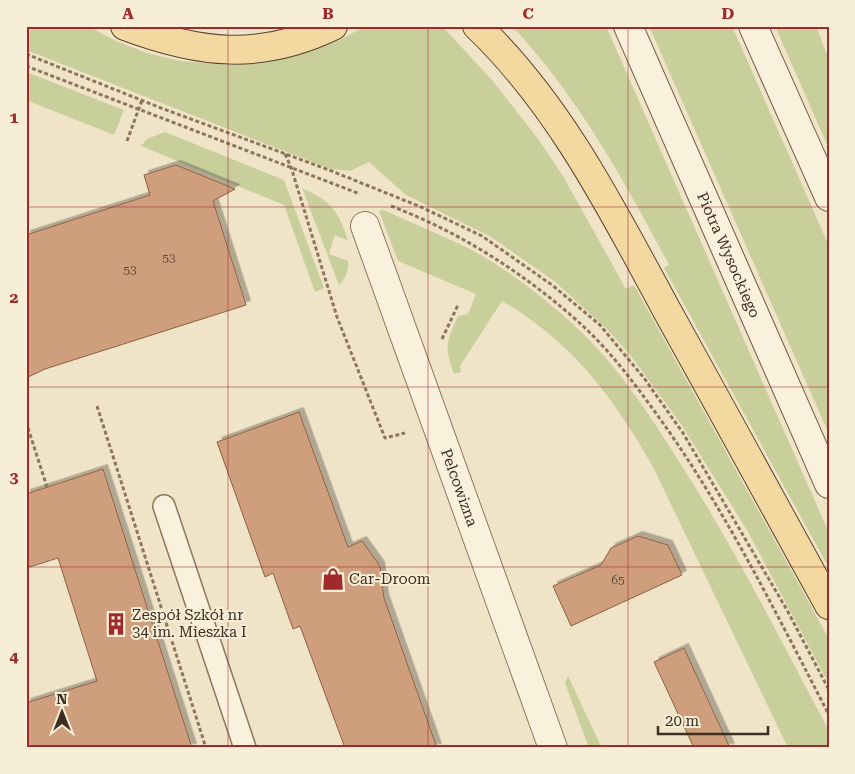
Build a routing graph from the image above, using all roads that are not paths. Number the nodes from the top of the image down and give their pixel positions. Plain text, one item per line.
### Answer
1 (124, 26) edge
2 (334, 26) edge
3 (477, 26) edge
4 (628, 26) edge
5 (753, 26) edge
6 (829, 198) edge
7 (365, 226) dead end
8 (829, 484) edge
9 (164, 506) dead end
10 (829, 605) edge
11 (245, 748) edge
12 (553, 748) edge

1 - 2 main road
3 - 10 main road
4 - 8 main road, Piotra Wysockiego
5 - 6 main road
7 - 12 main road, Pelcowizna
9 - 11 lane

